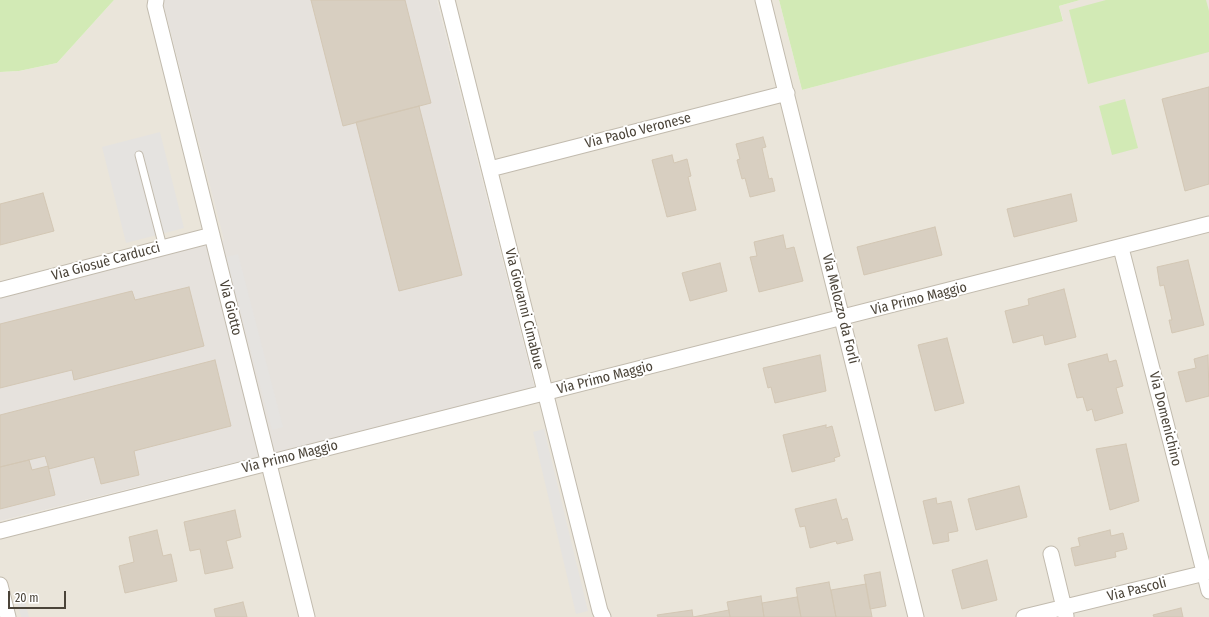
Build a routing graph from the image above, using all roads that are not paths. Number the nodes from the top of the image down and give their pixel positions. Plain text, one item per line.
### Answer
1 (156, 0) edge
2 (447, 0) edge
3 (764, 0) edge
4 (787, 93) junction
5 (139, 155) dead end
6 (490, 169) junction
7 (1209, 224) edge
8 (212, 235) junction
9 (163, 247) junction
10 (1121, 248) junction
11 (0, 290) edge
12 (842, 318) junction
13 (545, 393) junction
14 (268, 463) junction
15 (0, 531) edge
16 (1051, 554) dead end
17 (1207, 573) edge
18 (0, 585) edge
19 (1209, 590) edge
20 (1065, 612) edge
21 (8, 617) edge
22 (307, 617) edge
23 (603, 617) edge
24 (916, 617) edge
25 (1024, 617) edge

1 - 8 street, Via Giotto
2 - 6 street, Via Giovanni Cimabue
3 - 4 street, Via Melozzo da Forlì
4 - 6 street, Via Paolo Veronese
4 - 12 street, Via Melozzo da Forlì
5 - 9 lane
6 - 13 street, Via Giovanni Cimabue
7 - 10 street, Via Primo Maggio
8 - 9 street, Via Giosuè Carducci
8 - 14 street, Via Giotto
9 - 11 street, Via Giosuè Carducci
10 - 12 street, Via Primo Maggio
10 - 17 street, Via Domenichino
12 - 13 street, Via Primo Maggio
12 - 24 street, Via Melozzo da Forlì
13 - 14 street, Via Primo Maggio
13 - 23 street, Via Giovanni Cimabue
14 - 15 street, Via Primo Maggio
14 - 22 street, Via Giotto
16 - 20 street
17 - 19 street, Via Domenichino
17 - 20 street, Via Pascoli
18 - 21 street
20 - 25 street, Via Pascoli

